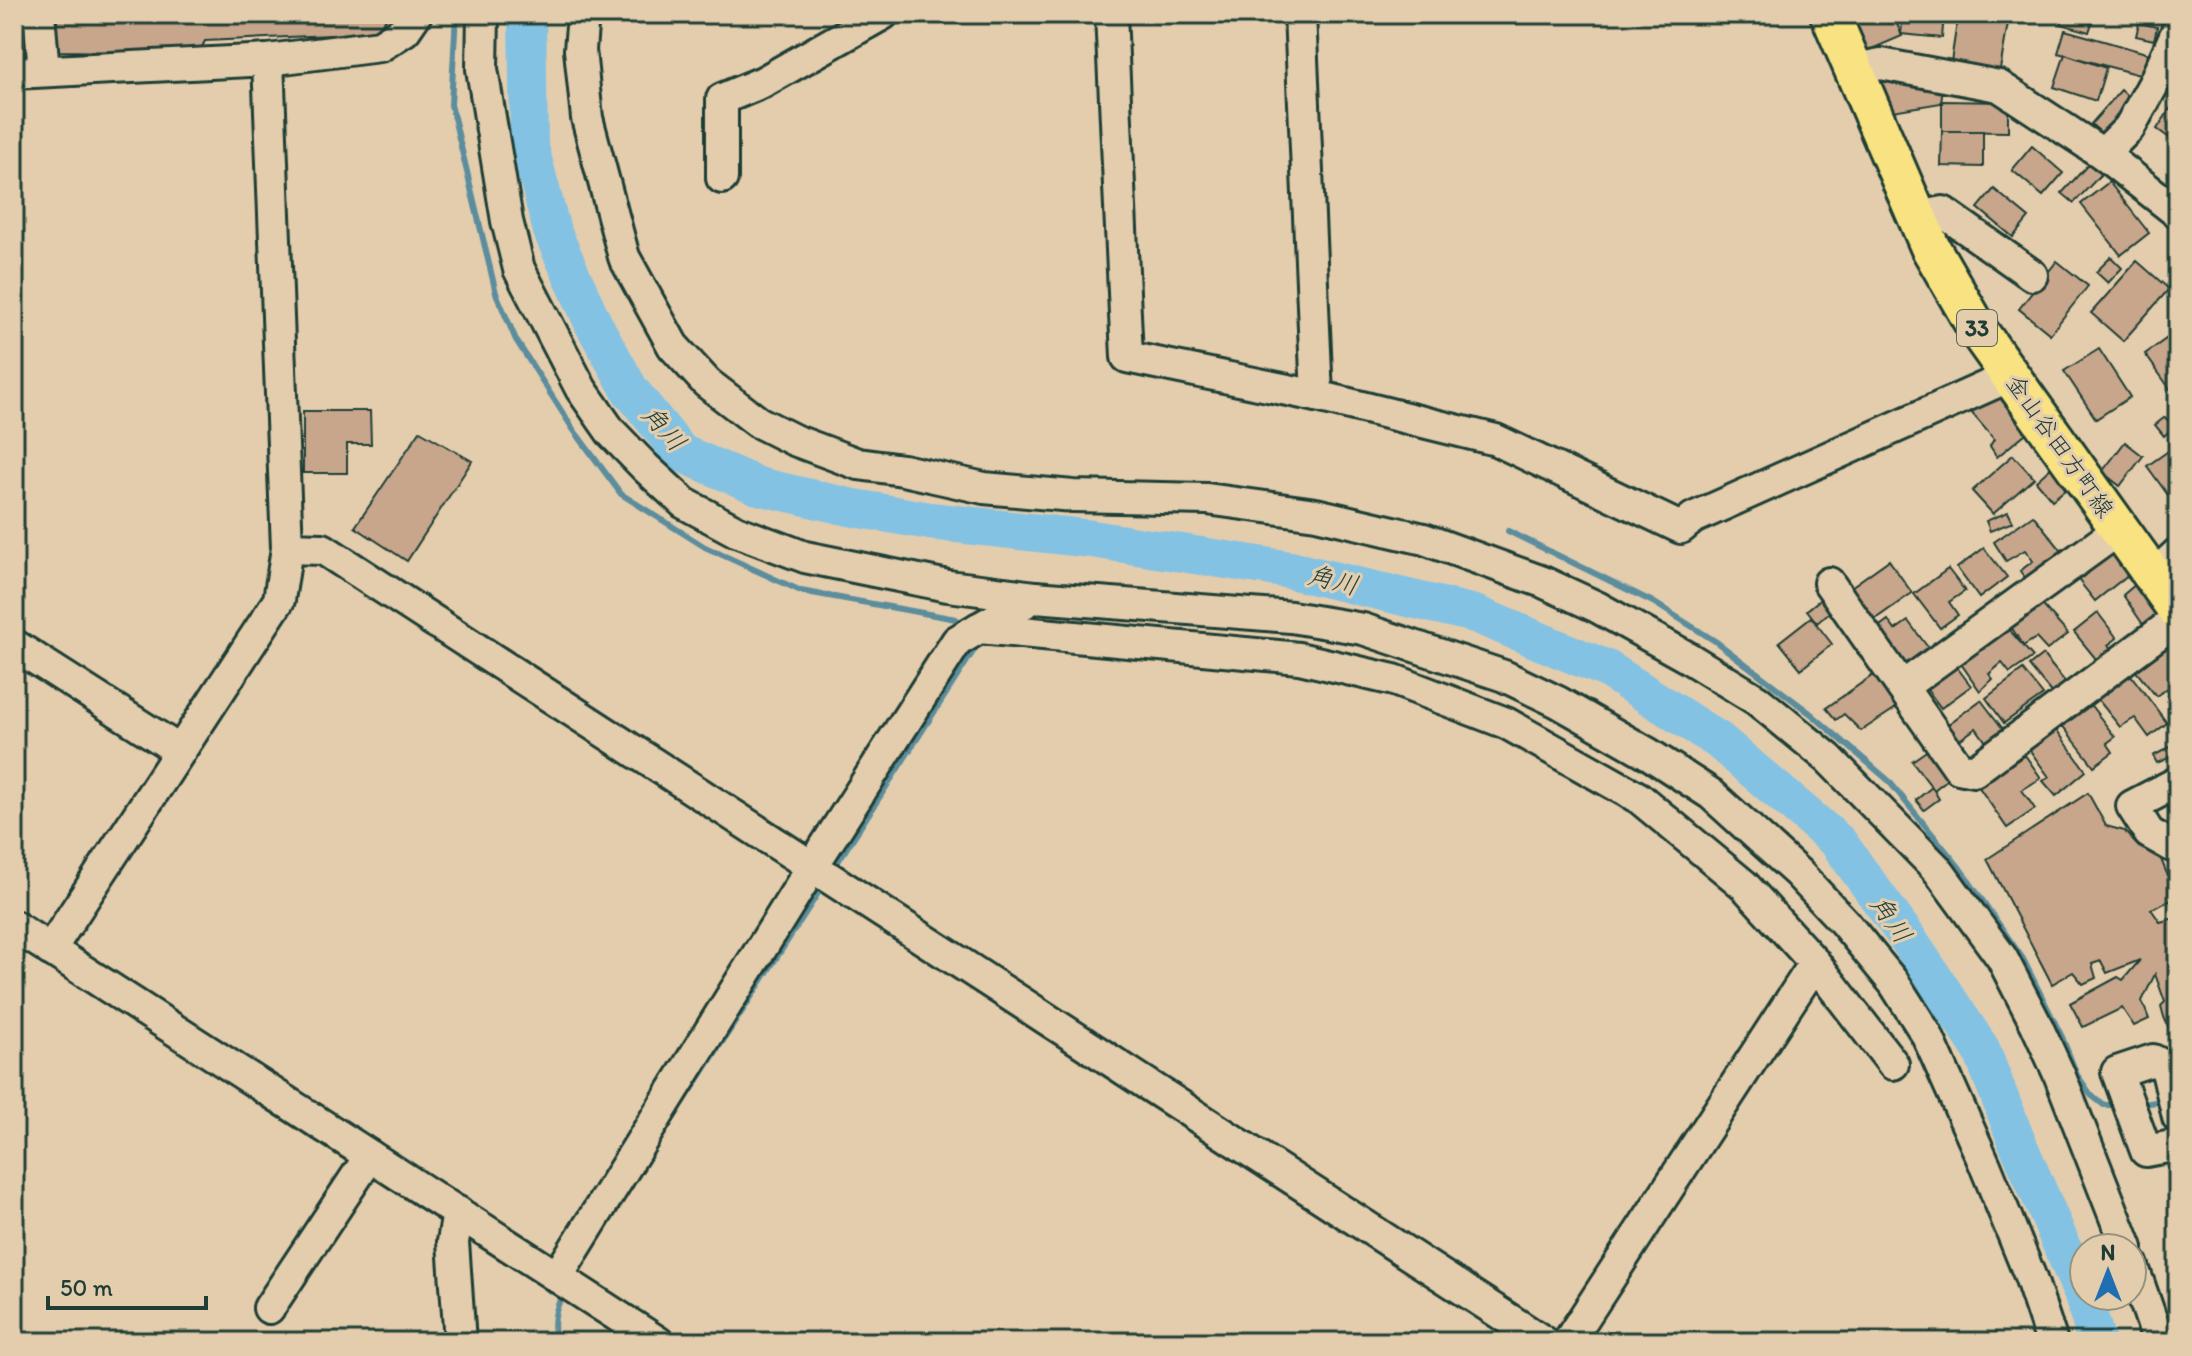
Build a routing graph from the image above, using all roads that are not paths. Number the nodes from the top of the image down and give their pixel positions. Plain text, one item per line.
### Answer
1 (39, 14) edge
2 (416, 14) edge
3 (483, 14) edge
4 (583, 14) edge
5 (883, 14) edge
6 (1111, 14) edge
7 (1300, 14) edge
8 (1830, 14) edge
9 (2178, 29) edge
10 (268, 60) junction
11 (1855, 69) junction
12 (29, 72) edge
13 (2103, 154) junction
14 (722, 178) dead end
15 (2178, 213) edge
16 (1917, 217) junction
17 (2032, 275) dead end
18 (2010, 376) junction
19 (1317, 396) junction
20 (2120, 529) junction
21 (287, 548) junction
22 (2165, 565) edge
23 (1829, 583) dead end
24 (1035, 597) junction
25 (2178, 611) edge
26 (2178, 619) edge
27 (979, 628) junction
28 (14, 645) edge
29 (1902, 687) junction
30 (180, 751) junction
31 (2178, 782) edge
32 (2176, 849) edge
33 (812, 867) junction
34 (14, 926) edge
35 (50, 950) junction
36 (1815, 963) junction
37 (1893, 1064) dead end
38 (2172, 1064) edge
39 (2178, 1117) edge
40 (2178, 1145) edge
41 (370, 1156) junction
42 (458, 1212) junction
43 (2121, 1232) edge
44 (557, 1277) junction
45 (269, 1308) dead end
46 (2148, 1310) edge
47 (460, 1342) edge
48 (658, 1342) edge
49 (1544, 1342) edge
50 (1568, 1342) edge
51 (2052, 1342) edge
52 (2159, 1342) edge

1 - 12 street
2 - 10 street
3 - 24 street
4 - 43 street
5 - 14 street
6 - 19 street
7 - 19 street
8 - 11 main road, 金山谷田方町線 / 33
9 - 13 street
10 - 12 street
10 - 21 street
11 - 13 street
11 - 16 main road, 金山谷田方町線 / 33
13 - 15 street
16 - 17 street
16 - 18 main road, 金山谷田方町線 / 33
18 - 19 street
18 - 20 main road, 金山谷田方町線 / 33
20 - 22 main road, 金山谷田方町線 / 33
20 - 29 street
21 - 30 street
21 - 33 street
22 - 25 main road, 金山谷田方町線 / 33
23 - 29 street
24 - 27 street
24 - 51 street
26 - 29 street
27 - 33 street
27 - 36 street
28 - 30 street
30 - 35 street
31 - 32 street
33 - 44 street
33 - 49 street
34 - 35 street
35 - 41 street
36 - 37 street
36 - 50 street
38 - 39 street
38 - 40 street
41 - 42 street
41 - 45 street
42 - 44 street
42 - 47 street
44 - 48 street
46 - 52 street

